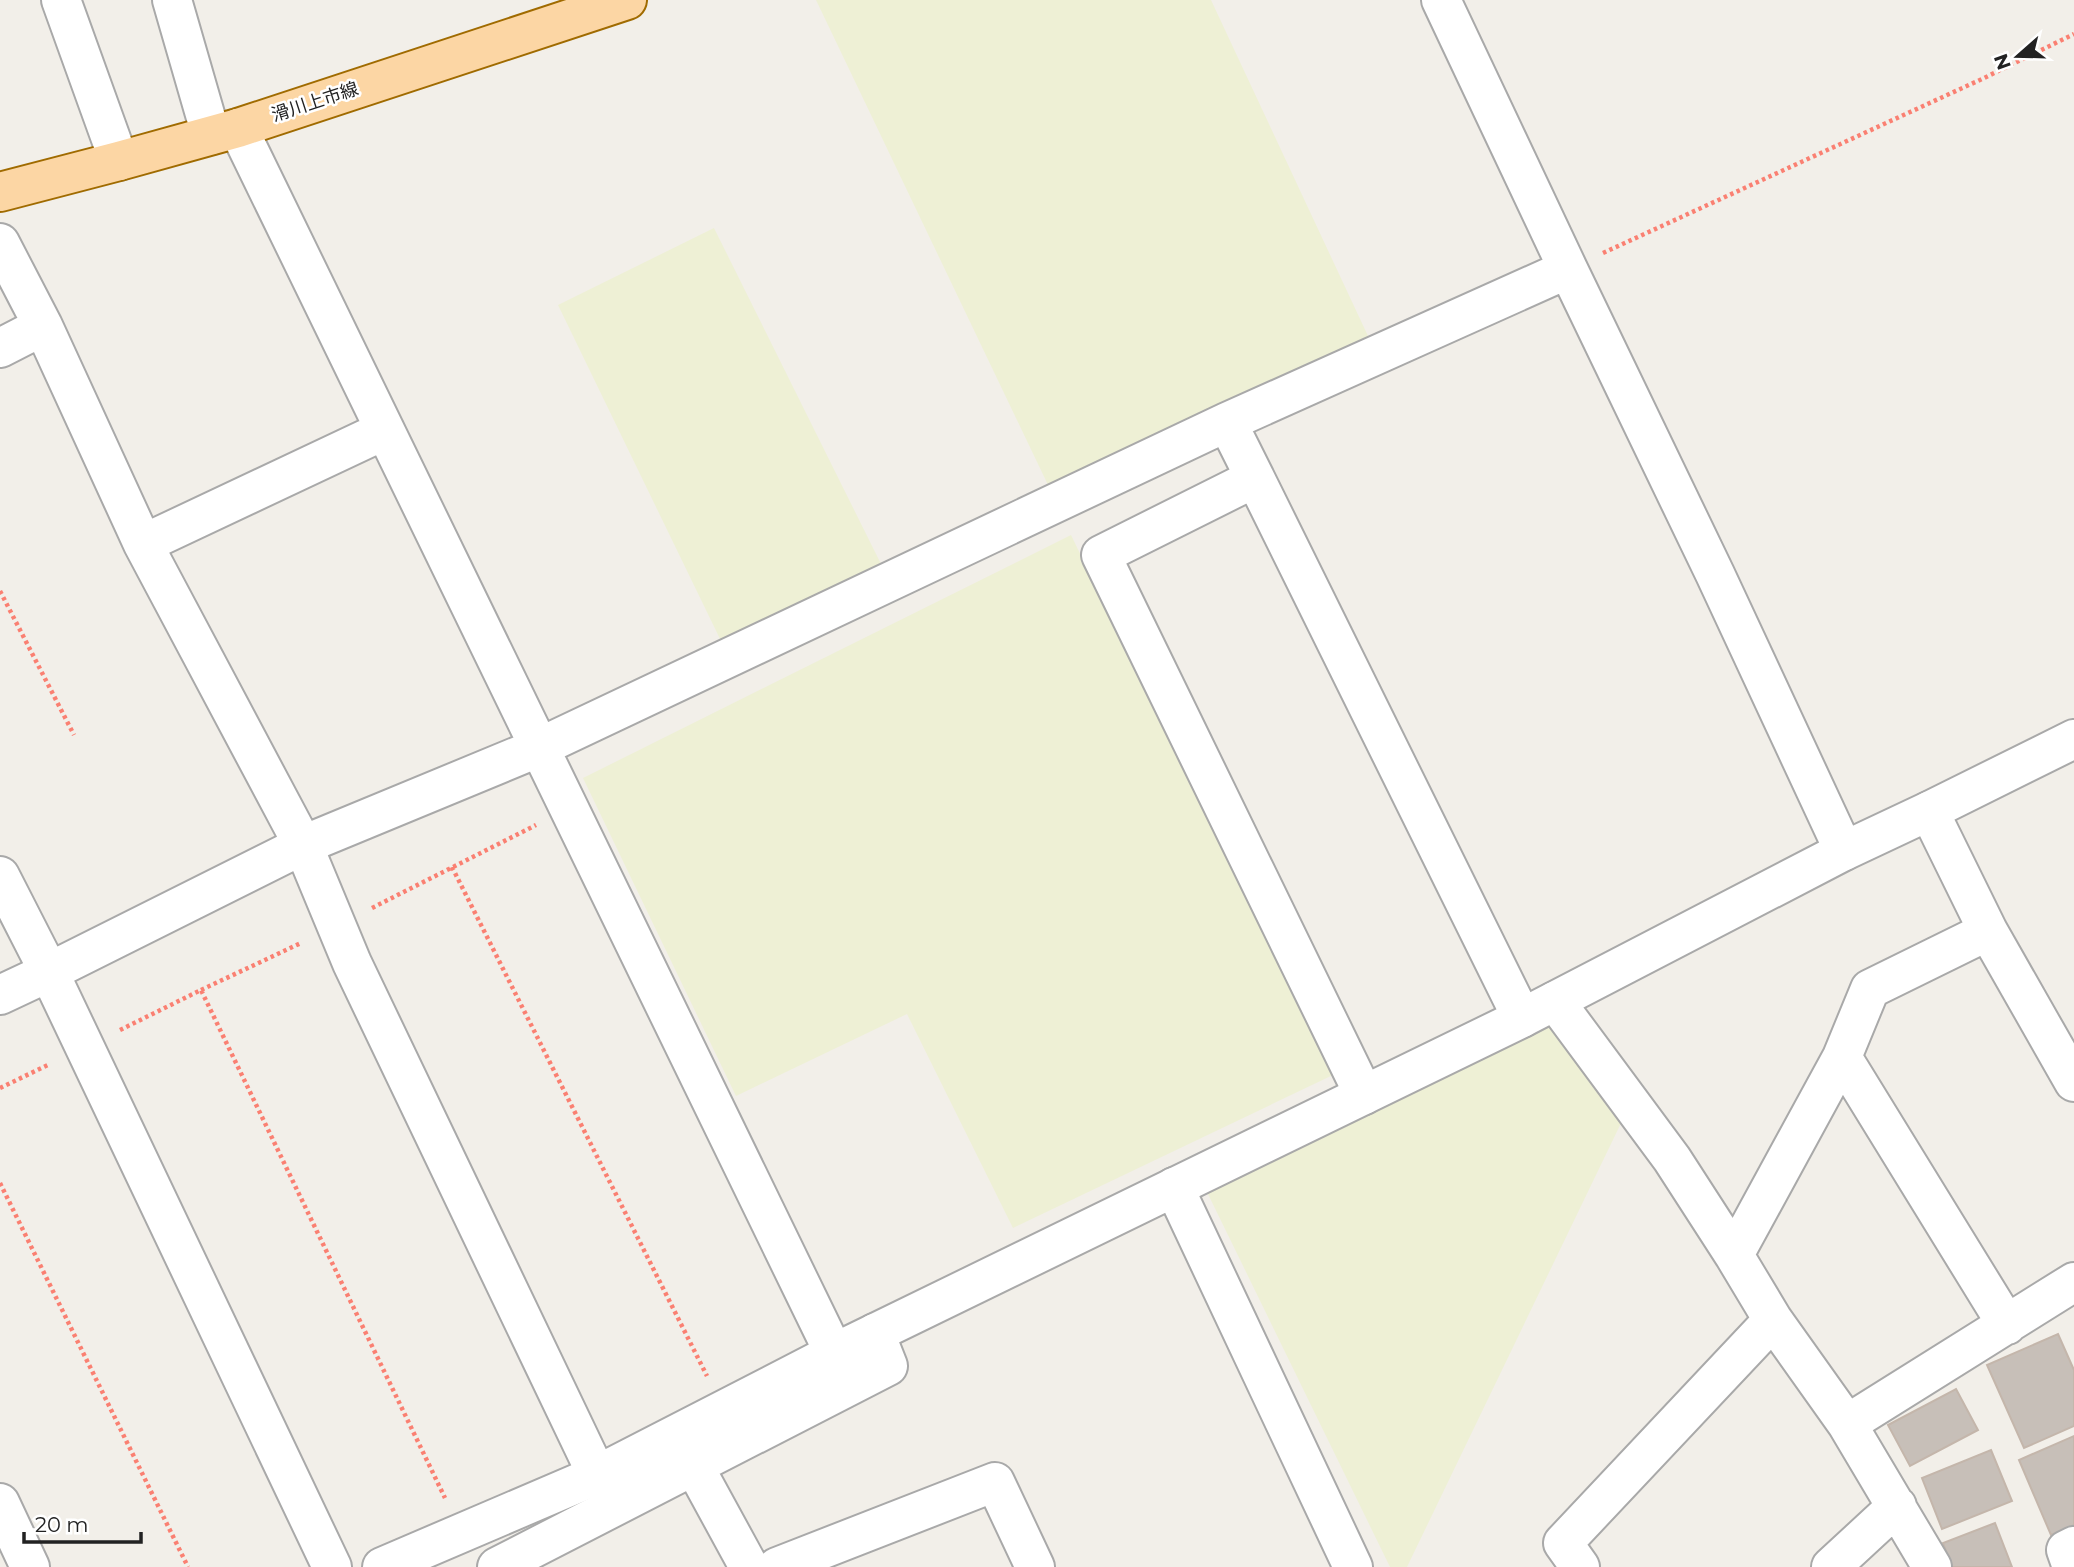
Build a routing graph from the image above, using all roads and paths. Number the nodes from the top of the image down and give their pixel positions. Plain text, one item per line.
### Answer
1 (61, 0) edge
2 (172, 0) edge
3 (627, 0) edge
4 (1441, 0) edge
5 (2074, 34) edge
6 (224, 132) junction
7 (119, 161) junction
8 (0, 192) edge
9 (0, 243) edge
10 (1568, 270) junction
11 (43, 326) junction
12 (0, 348) edge
13 (1227, 422) junction
14 (385, 430) junction
15 (1255, 478) junction
16 (143, 544) junction
17 (0, 592) edge
18 (74, 735) dead end
19 (2074, 740) edge
20 (540, 747) junction
21 (570, 808) junction
22 (1929, 811) junction
23 (303, 845) junction
24 (1844, 851) junction
25 (452, 867) junction
26 (0, 876) edge
27 (337, 926) junction
28 (1988, 930) junction
29 (49, 972) junction
30 (201, 990) junction
31 (0, 995) edge
32 (1556, 1001) junction
33 (1522, 1018) junction
34 (85, 1047) junction
35 (1843, 1057) junction
36 (2074, 1082) edge
37 (0, 1088) edge
38 (1364, 1095) junction
39 (0, 1182) edge
40 (1174, 1187) junction
41 (1734, 1255) junction
42 (2074, 1282) edge
43 (1773, 1320) junction
44 (2007, 1325) junction
45 (875, 1333) junction
46 (834, 1353) junction
47 (724, 1410) junction
48 (1847, 1424) junction
49 (686, 1450) junction
50 (597, 1475) junction
51 (0, 1503) edge
52 (1897, 1506) junction
53 (469, 1530) junction
54 (2074, 1546) edge
55 (30, 1567) edge
56 (188, 1567) edge
57 (332, 1567) edge
58 (382, 1567) edge
59 (497, 1567) edge
60 (749, 1567) edge
61 (778, 1567) edge
62 (1035, 1567) edge
63 (1353, 1567) edge
64 (1580, 1567) edge
65 (1831, 1567) edge
66 (1932, 1567) edge
67 (2072, 1567) edge

1 - 7 street
2 - 6 street
3 - 6 main road, 滑川上市線
4 - 10 street
5 - 10 path
6 - 7 main road, 滑川上市線
6 - 14 street
7 - 8 main road, 滑川上市線
9 - 11 street
10 - 13 street
10 - 24 street
11 - 12 street
11 - 16 street
13 - 15 street
13 - 20 street
14 - 16 street
14 - 20 street
15 - 33 street
15 - 38 street
16 - 23 street
17 - 18 path
19 - 22 street
20 - 21 street
20 - 23 street
21 - 25 path
21 - 46 street
22 - 24 street
22 - 28 street
23 - 27 street
23 - 29 street
24 - 32 street
25 - 27 path
25 - 47 path
26 - 29 street
27 - 30 path
27 - 50 street
28 - 35 street
28 - 36 street
29 - 31 street
29 - 34 street
30 - 34 path
30 - 53 path
32 - 33 street
32 - 41 street
33 - 38 street
34 - 37 path
34 - 57 street
35 - 41 street
35 - 44 street
38 - 40 street
39 - 56 path
40 - 45 street
40 - 63 street
41 - 43 street
42 - 44 street
43 - 48 street
43 - 64 street
44 - 48 street
45 - 46 street
45 - 49 street
46 - 47 street
47 - 49 street
48 - 52 street
49 - 50 street
49 - 59 street
49 - 60 street
50 - 53 street
51 - 55 street
52 - 65 street
52 - 66 street
53 - 58 street
53 - 59 street
54 - 67 street
61 - 62 street

